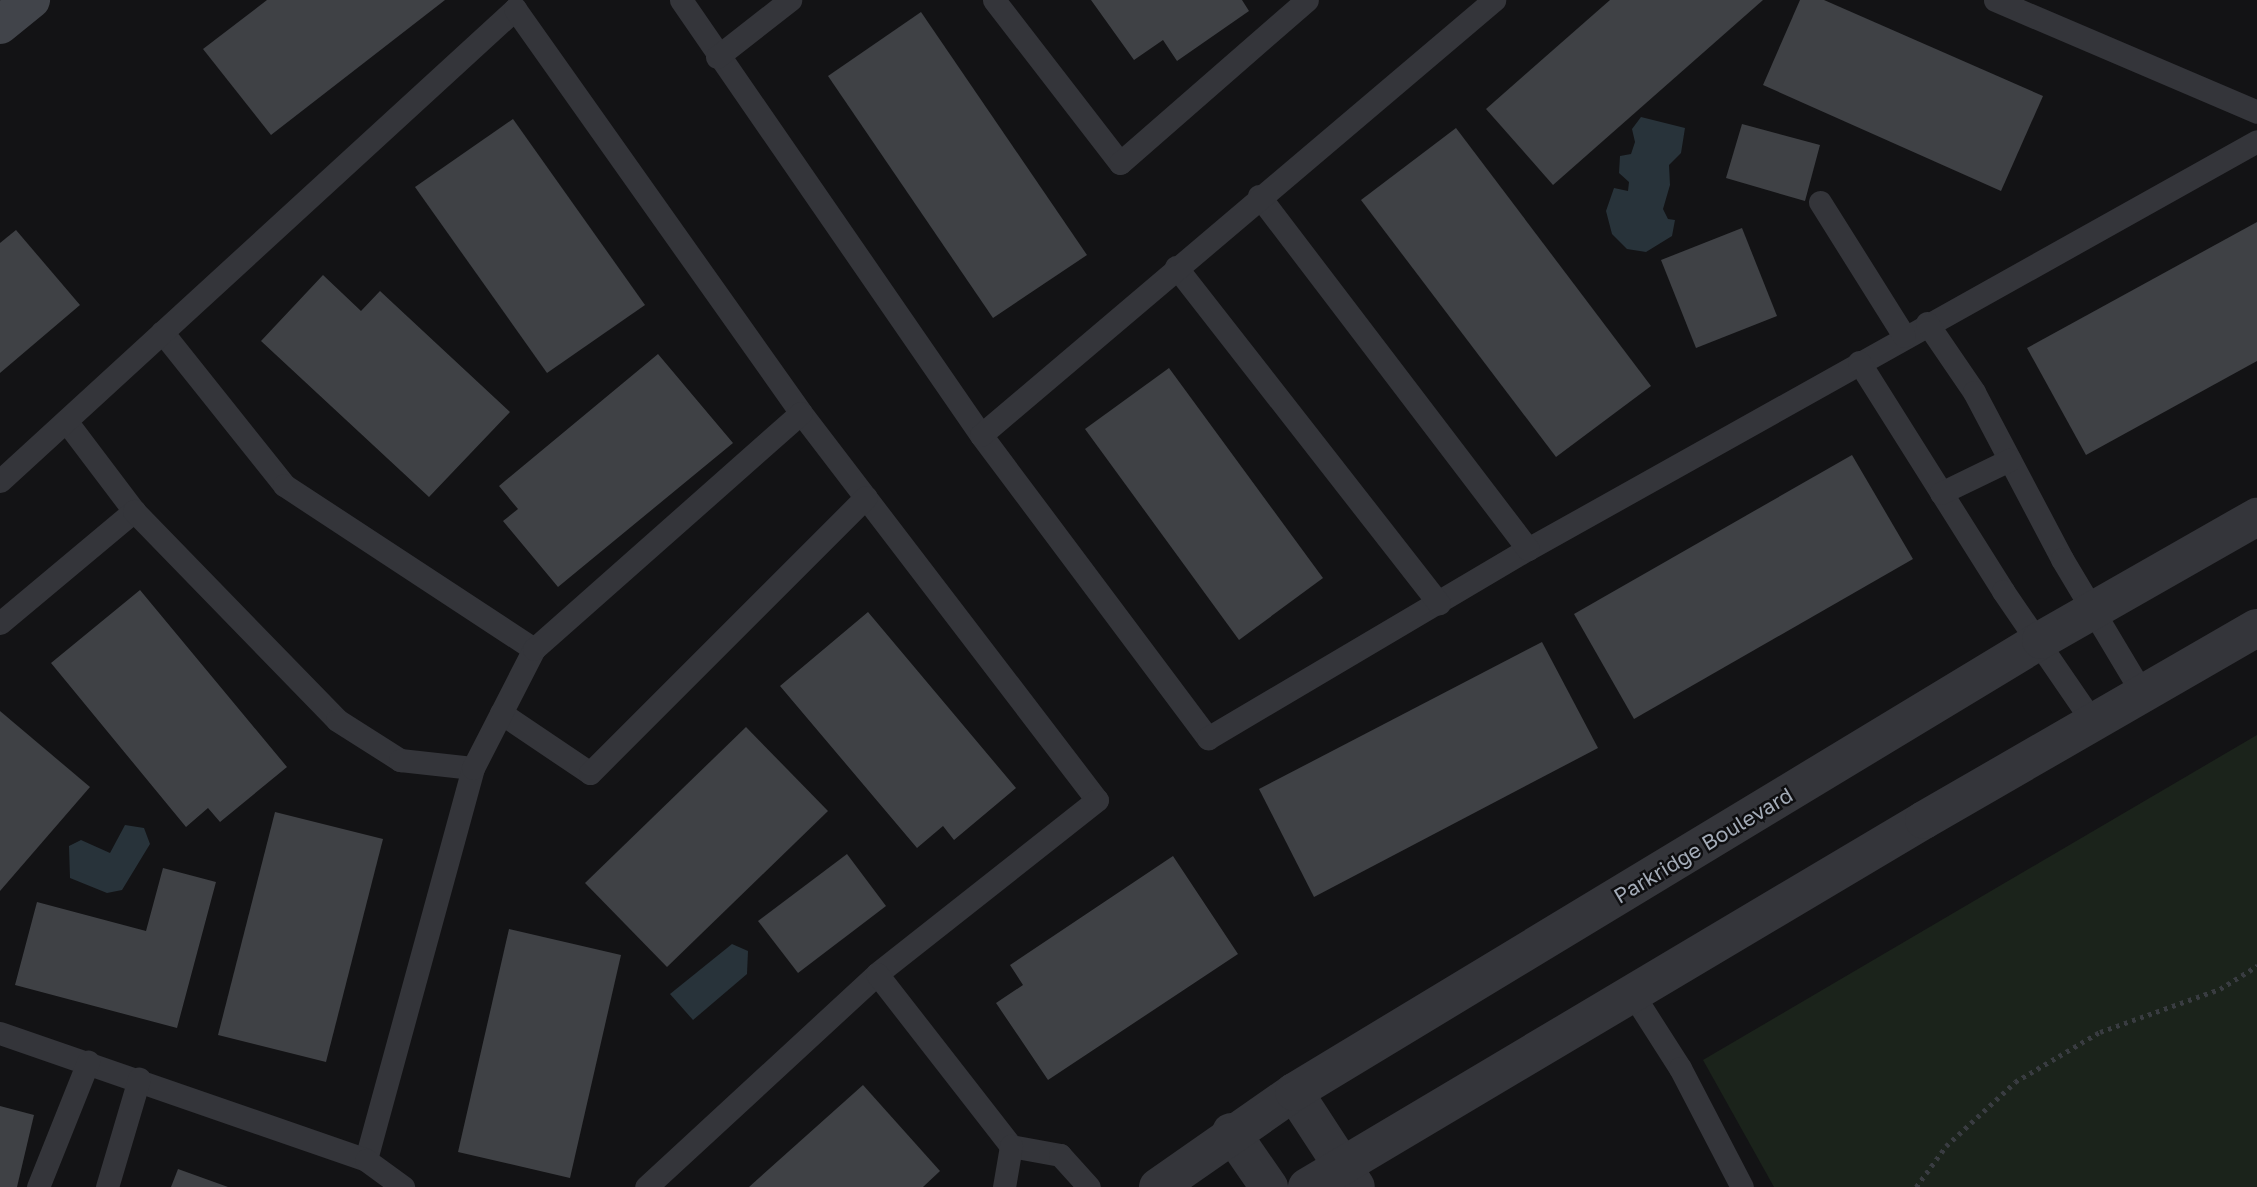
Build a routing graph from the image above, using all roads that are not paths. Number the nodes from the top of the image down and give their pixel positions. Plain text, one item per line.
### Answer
1 (31, 0) edge
2 (681, 0) edge
3 (790, 0) edge
4 (994, 0) edge
5 (1307, 0) edge
6 (1494, 0) edge
7 (1995, 0) edge
8 (0, 25) edge
9 (717, 57) junction
10 (2257, 112) edge
11 (2257, 141) edge
12 (1259, 196) junction
13 (1820, 202) dead end
14 (1176, 267) junction
15 (1927, 323) junction
16 (162, 332) junction
17 (1904, 336) junction
18 (1859, 362) junction
19 (801, 413) junction
20 (66, 421) junction
21 (981, 435) junction
22 (2009, 460) junction
23 (0, 481) edge
24 (1941, 493) junction
25 (866, 497) junction
26 (134, 511) junction
27 (2257, 517) edge
28 (1528, 549) junction
29 (1439, 604) junction
30 (2093, 611) junction
31 (0, 623) edge
32 (2257, 628) edge
33 (2040, 640) junction
34 (534, 649) junction
35 (2144, 696) junction
36 (501, 713) junction
37 (2094, 724) junction
38 (473, 768) junction
39 (877, 974) junction
40 (1632, 993) junction
41 (0, 1033) edge
42 (88, 1062) junction
43 (139, 1079) junction
44 (1294, 1092) junction
45 (1231, 1132) junction
46 (1011, 1146) junction
47 (366, 1160) junction
48 (1349, 1175) edge
49 (38, 1187) edge
50 (107, 1187) edge
51 (403, 1187) edge
52 (646, 1187) edge
53 (1004, 1187) edge
54 (1089, 1187) edge
55 (1158, 1187) edge
56 (1269, 1187) edge
57 (1307, 1187) edge
58 (1742, 1187) edge

1 - 8 main road
2 - 9 lane
3 - 9 lane
4 - 5 lane
6 - 12 lane
7 - 10 lane
9 - 21 lane
11 - 15 lane
12 - 14 lane
12 - 28 lane
13 - 17 lane
14 - 21 lane
14 - 29 lane
15 - 17 lane
15 - 22 lane
16 - 19 lane
16 - 20 lane
16 - 34 lane
17 - 18 lane
18 - 24 lane
18 - 28 lane
19 - 25 lane
19 - 34 lane
20 - 23 lane
20 - 26 lane
21 - 29 lane
22 - 24 lane
22 - 30 lane
24 - 33 lane
25 - 36 lane
25 - 39 lane
26 - 31 lane
26 - 38 lane
27 - 30 street, Parkridge Boulevard
28 - 29 lane
30 - 33 street, Parkridge Boulevard
30 - 35 lane
32 - 35 street
33 - 37 lane
33 - 44 street, Parkridge Boulevard
34 - 36 lane
35 - 37 street
36 - 38 lane
37 - 40 street
38 - 47 lane
39 - 46 lane
39 - 52 lane
40 - 48 street
40 - 58 lane
41 - 42 lane
42 - 43 lane
42 - 49 lane
43 - 47 lane
43 - 50 lane
44 - 45 street, Parkridge Boulevard
44 - 48 street
45 - 55 street, Parkridge Boulevard
45 - 56 street
46 - 53 lane
46 - 54 lane
47 - 51 lane
48 - 57 street

